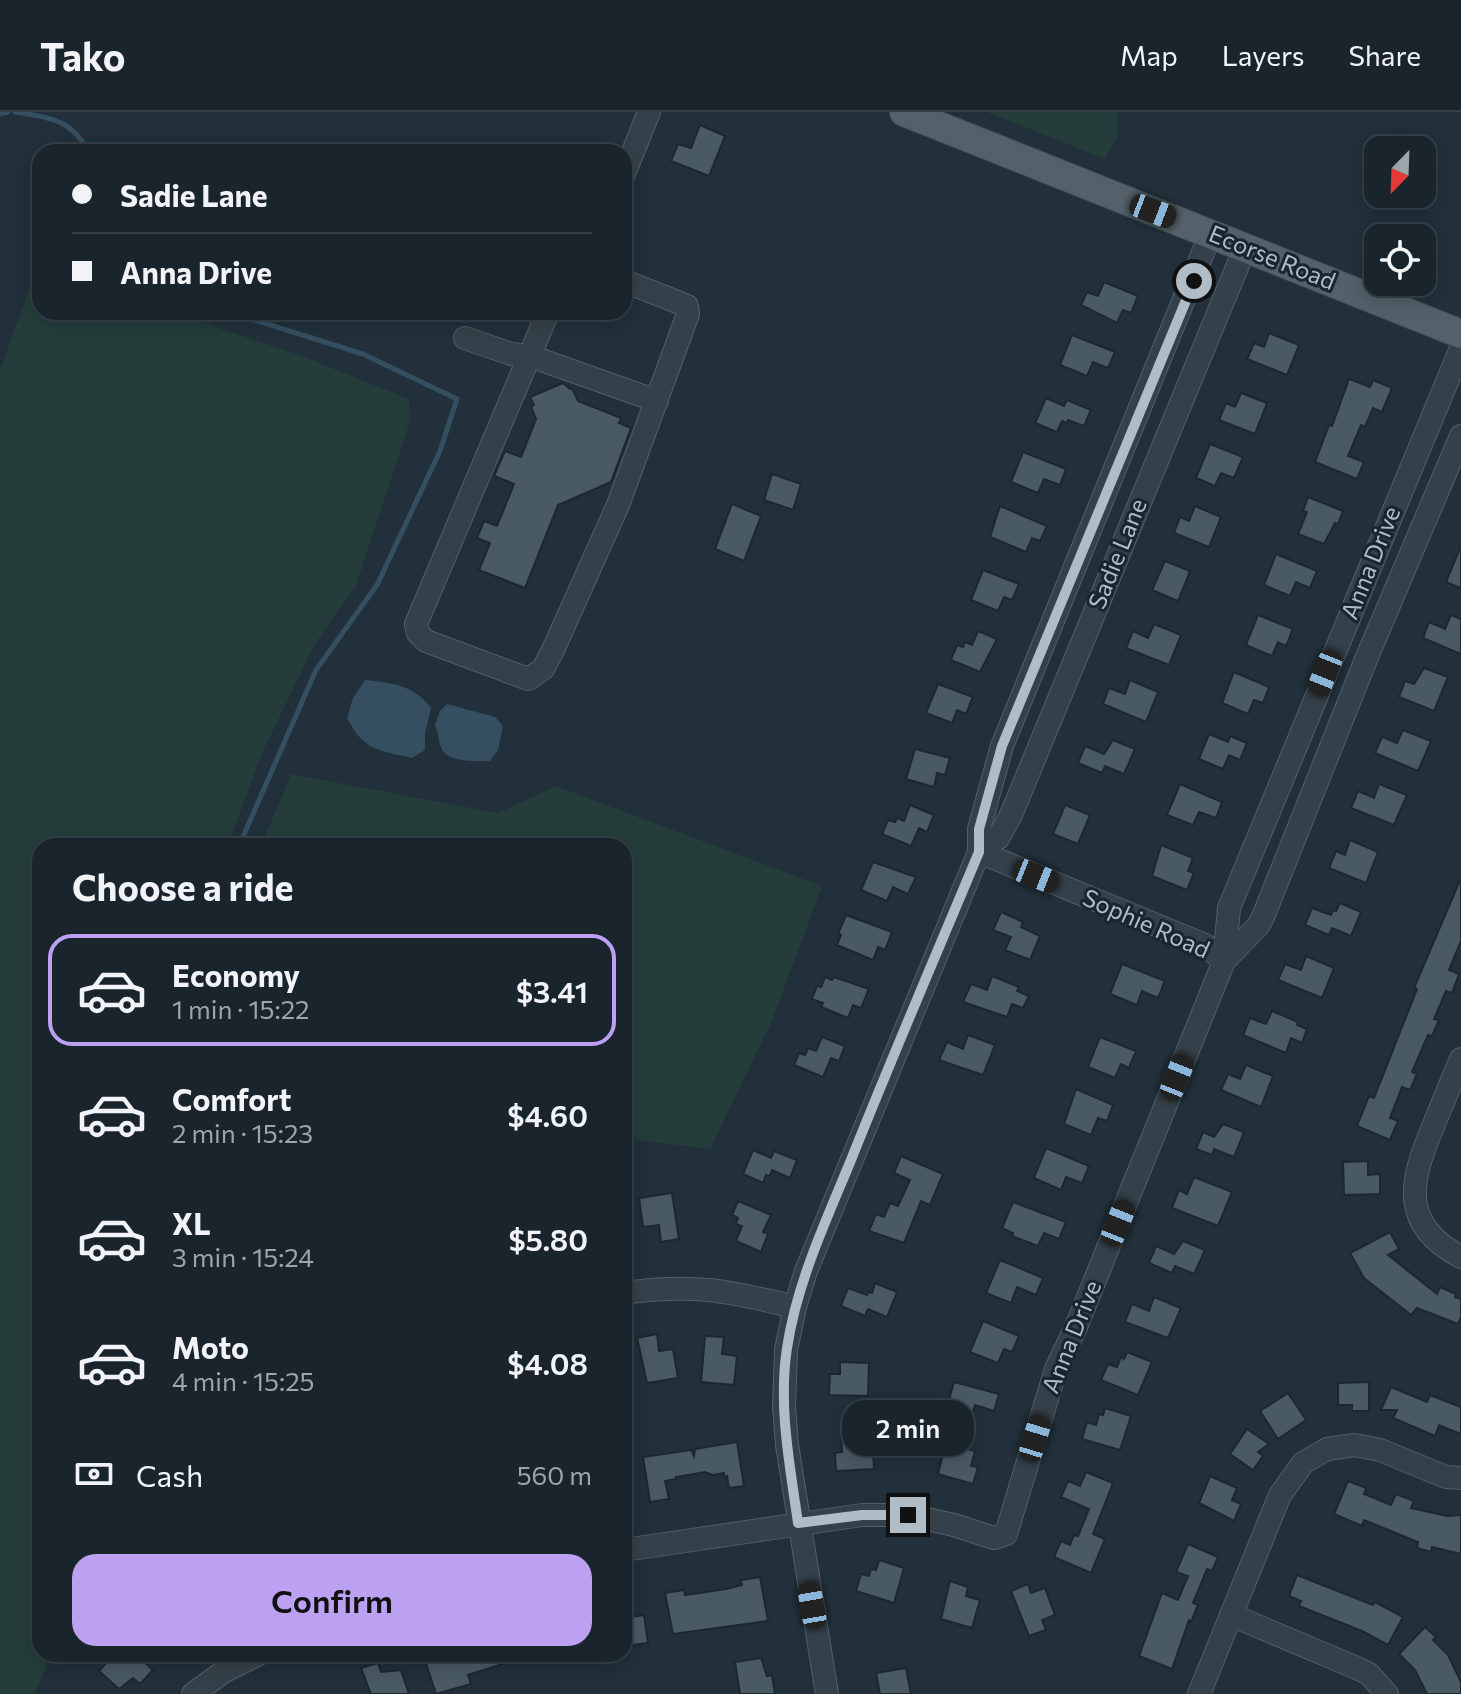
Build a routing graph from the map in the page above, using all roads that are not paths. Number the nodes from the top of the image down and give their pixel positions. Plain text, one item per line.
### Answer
1 (649, 112) edge
2 (904, 112) edge
3 (632, 154) edge
4 (1211, 233) junction
5 (1245, 248) junction
6 (632, 284) edge
7 (545, 320) edge
8 (1461, 334) edge
9 (465, 338) dead end
10 (1461, 348) edge
11 (530, 356) junction
12 (657, 401) junction
13 (1461, 436) edge
14 (1087, 540) junction
15 (1119, 553) junction
16 (1337, 644) junction
17 (1367, 657) junction
18 (979, 852) junction
19 (1224, 961) junction
20 (1461, 1059) edge
21 (1461, 1257) edge
22 (632, 1292) edge
23 (795, 1307) junction
24 (1461, 1478) edge
25 (798, 1523) junction
26 (632, 1549) edge
27 (1231, 1615) junction
28 (243, 1662) edge
29 (193, 1694) edge
30 (827, 1694) edge
31 (1199, 1694) edge
32 (1387, 1694) edge

1 - 3 street
2 - 4 main road, Ecorse Road
4 - 5 main road, Ecorse Road
4 - 14 street, Sadie Lane
5 - 8 main road, Ecorse Road
5 - 15 street, Sadie Lane
6 - 12 street
7 - 11 street
9 - 11 street
10 - 16 street, Anna Drive
11 - 12 street
11 - 12 street
13 - 17 street, Anna Drive
14 - 15 street
14 - 18 street, Sadie Lane
15 - 18 street, Sadie Lane
16 - 17 street
16 - 19 street, Anna Drive
17 - 19 street, Anna Drive
18 - 19 street, Sophie Road
18 - 23 street, Sadie Lane
19 - 25 street, Anna Drive
20 - 21 street
22 - 23 street
23 - 25 street, Sadie Lane
24 - 27 street
25 - 26 street, Anna Drive
25 - 30 street, Sadie Lane
27 - 31 street
27 - 32 street
28 - 29 street

